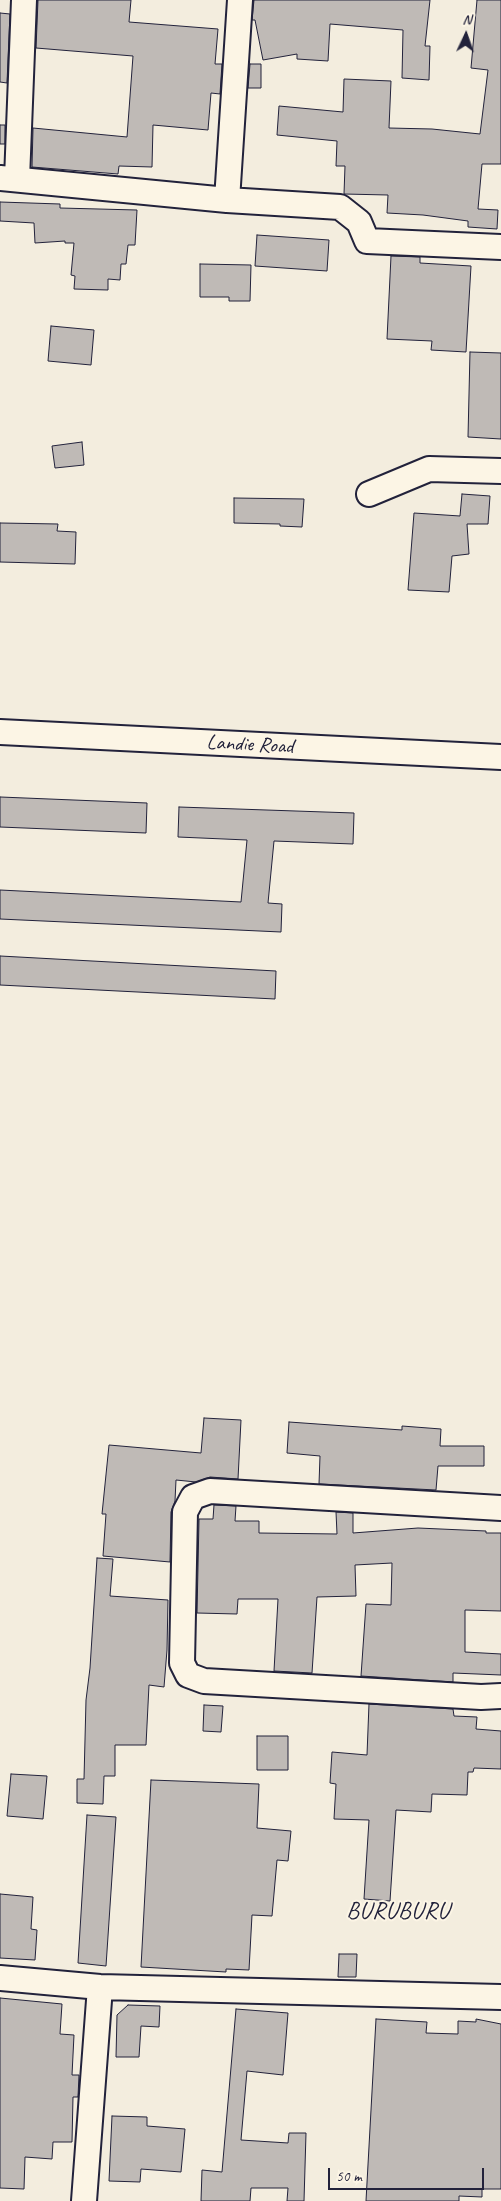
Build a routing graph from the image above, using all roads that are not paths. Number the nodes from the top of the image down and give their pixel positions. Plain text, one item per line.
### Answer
1 (24, 0) edge
2 (240, 0) edge
3 (9, 178) edge
4 (227, 200) junction
5 (501, 247) edge
6 (501, 471) edge
7 (369, 494) dead end
8 (0, 732) edge
9 (501, 757) edge
10 (501, 1508) edge
11 (501, 1696) edge
12 (0, 1978) edge
13 (100, 1987) junction
14 (501, 1997) edge
15 (84, 2201) edge

1 - 3 street
2 - 4 street
3 - 4 street
4 - 5 street
6 - 7 street
8 - 9 street, Landie Road
10 - 11 street
12 - 13 street
13 - 14 street
13 - 15 street

